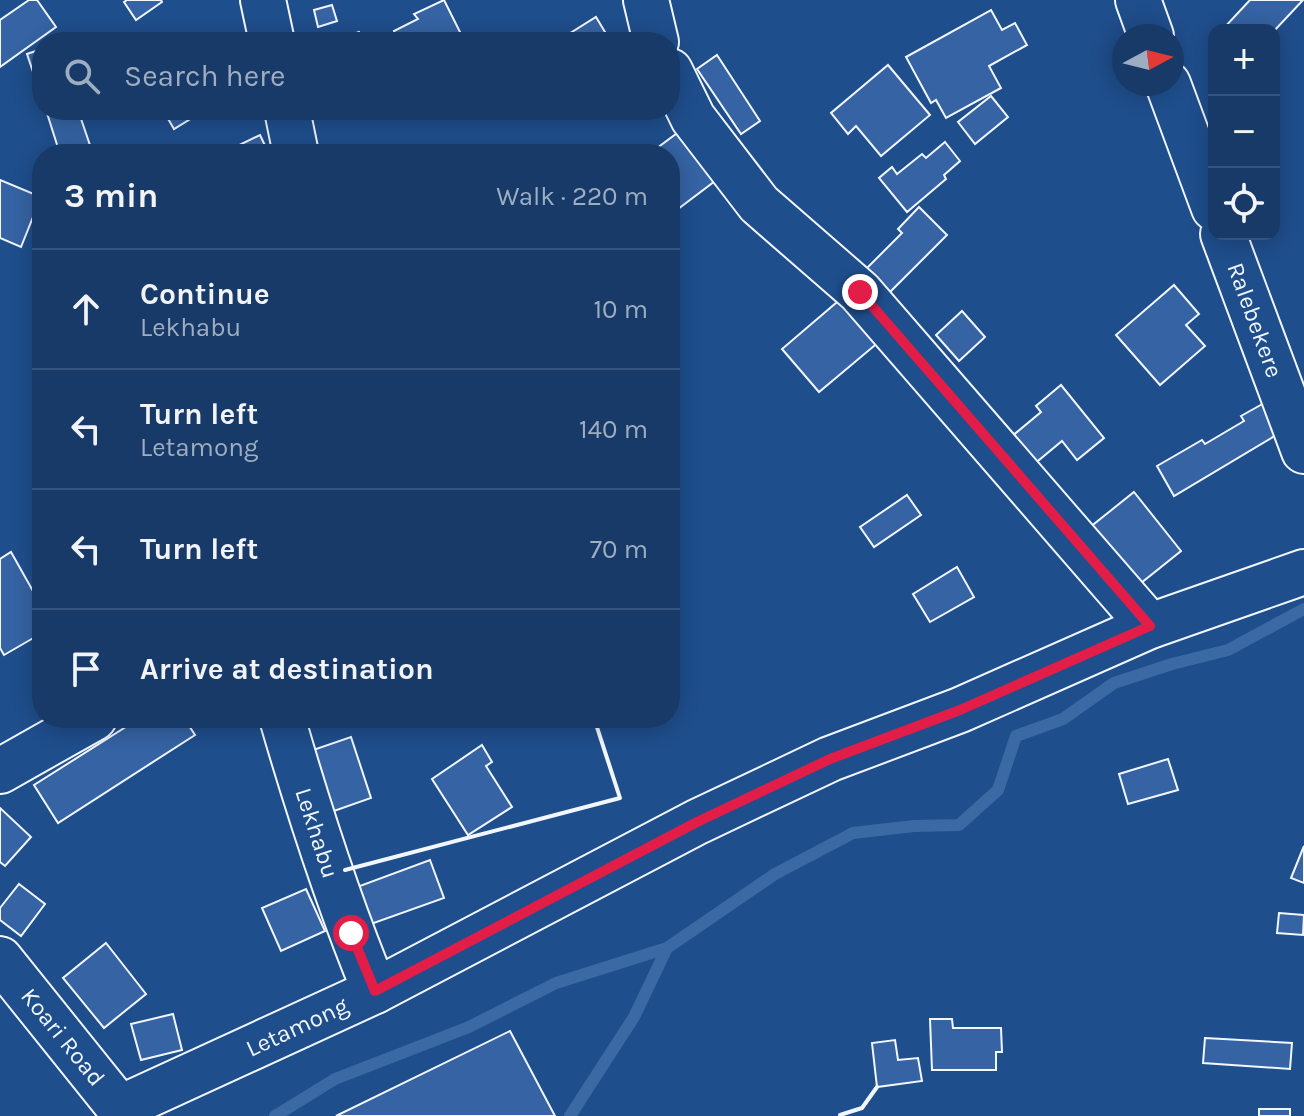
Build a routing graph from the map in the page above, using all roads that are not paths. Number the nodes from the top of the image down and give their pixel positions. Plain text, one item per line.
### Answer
1 (263, 0) edge
2 (646, 0) edge
3 (1138, 0) edge
4 (1147, 24) edge
5 (270, 32) edge
6 (654, 32) edge
7 (680, 91) edge
8 (1172, 96) edge
9 (289, 120) edge
10 (294, 144) edge
11 (1208, 192) edge
12 (1225, 240) edge
13 (1304, 451) edge
14 (1304, 572) edge
15 (1150, 626) junction
16 (76, 728) edge
17 (285, 728) edge
18 (0, 771) edge
19 (0, 959) edge
20 (375, 991) junction
21 (123, 1112) edge

1 - 5 street
2 - 6 street
3 - 4 street
7 - 15 street
8 - 11 street
9 - 10 street
12 - 13 street, Ralebekere
14 - 15 street, Letamong
15 - 20 street, Letamong
16 - 18 street
17 - 20 street, Lekhabu
19 - 21 street, Koari Road
20 - 21 street, Letamong

